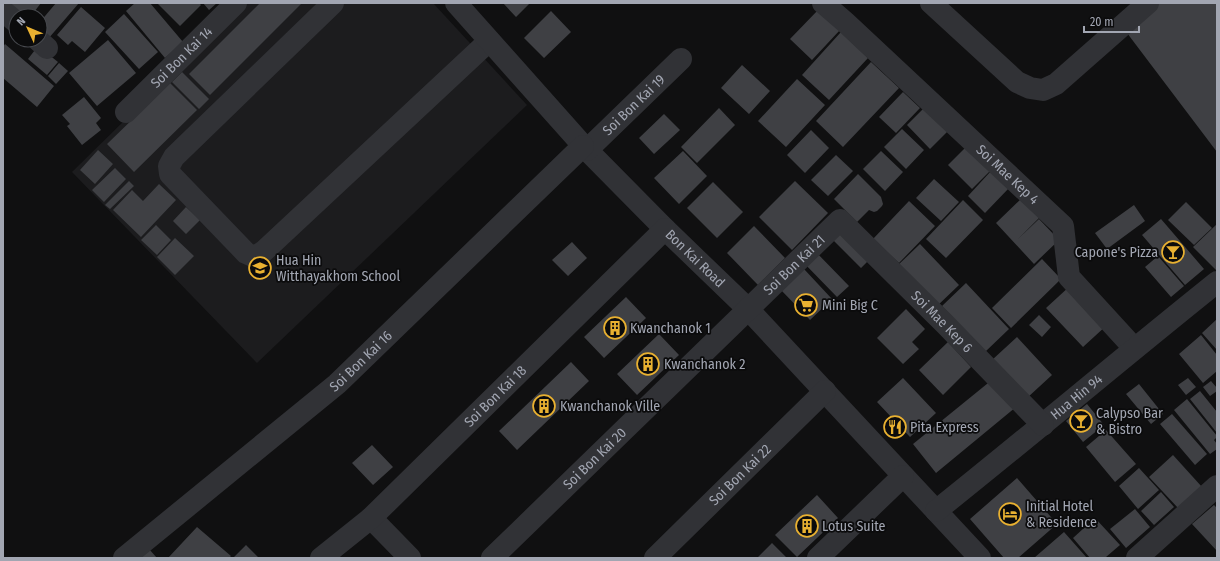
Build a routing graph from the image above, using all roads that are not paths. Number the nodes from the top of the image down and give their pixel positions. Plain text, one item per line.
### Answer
1 (236, 3) edge
2 (333, 3) edge
3 (456, 3) edge
4 (823, 3) edge
5 (931, 3) edge
6 (1148, 3) edge
7 (489, 41) junction
8 (681, 59) dead end
9 (126, 112) dead end
10 (585, 148) junction
11 (840, 220) joint
12 (665, 229) junction
13 (1217, 282) edge
14 (748, 309) junction
15 (1134, 348) junction
16 (825, 391) junction
17 (1043, 425) junction
18 (903, 476) junction
19 (1217, 486) edge
20 (936, 511) junction
21 (371, 518) junction
22 (124, 558) edge
23 (321, 558) edge
24 (410, 558) edge
25 (492, 558) edge
26 (655, 558) edge
27 (818, 558) edge
28 (980, 558) edge
29 (1137, 558) edge

1 - 9 street, Soi Bon Kai 14
2 - 7 street
3 - 7 street, Bon Kai Road
4 - 15 street, Soi Mae Kep 4
5 - 6 street
7 - 10 street, Bon Kai Road
8 - 10 street, Soi Bon Kai 19
10 - 12 street, Bon Kai Road
10 - 22 street, Soi Bon Kai 16
11 - 14 street, Soi Bon Kai 21
11 - 17 street, Soi Mae Kep 6
12 - 14 street, Bon Kai Road
12 - 21 street, Soi Bon Kai 18
13 - 15 street, Hua Hin 94
14 - 16 street, Bon Kai Road
14 - 25 street, Soi Bon Kai 20
15 - 17 street, Hua Hin 94
16 - 18 street, Bon Kai Road
16 - 26 street, Soi Bon Kai 22
17 - 20 street, Hua Hin 94
18 - 20 street, Bon Kai Road
18 - 27 street
19 - 29 street
20 - 28 street, Bon Kai Road
21 - 23 street, Soi Bon Kai 18
21 - 24 street

